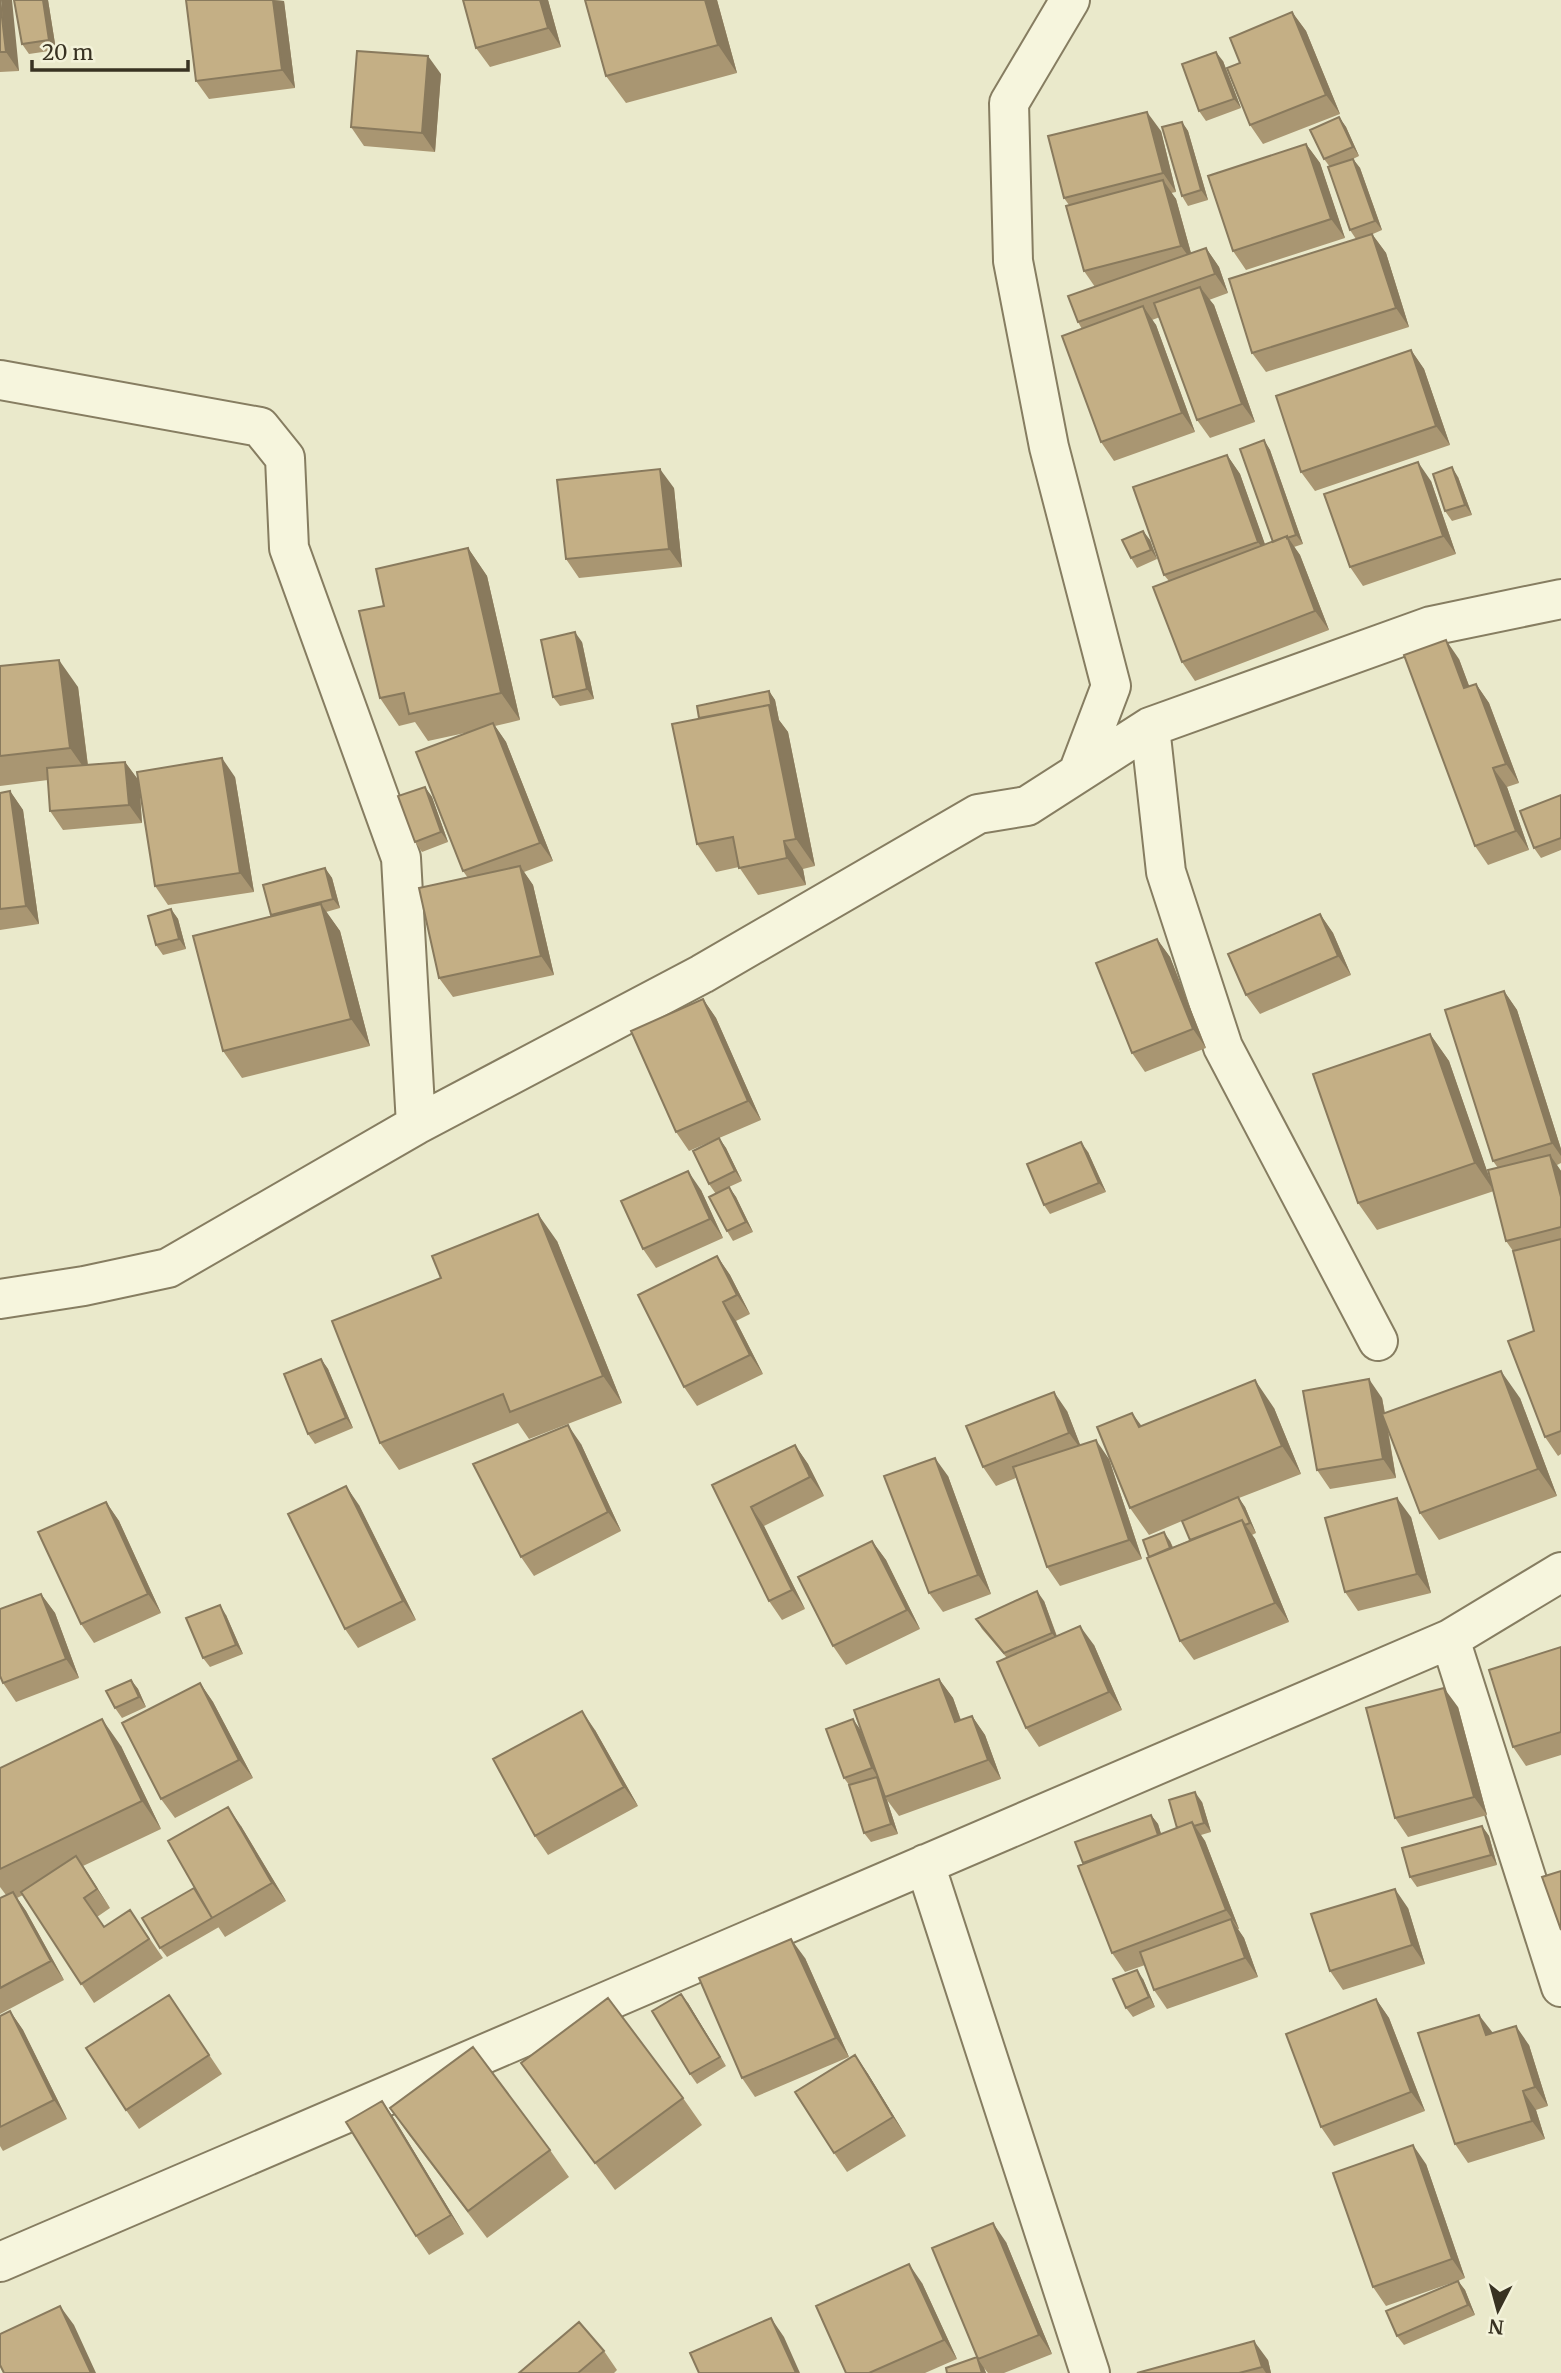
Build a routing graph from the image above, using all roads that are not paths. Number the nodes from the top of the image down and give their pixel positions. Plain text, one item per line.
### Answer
1 (1070, 0) edge
2 (0, 380) edge
3 (1561, 599) edge
4 (1150, 727) junction
5 (1078, 773) junction
6 (416, 1125) junction
7 (0, 1299) edge
8 (1378, 1340) dead end
9 (1561, 1572) edge
10 (1450, 1639) junction
11 (925, 1864) junction
12 (1561, 1987) edge
13 (0, 2262) edge
14 (1090, 2373) edge

1 - 5 street
2 - 6 street
3 - 4 street
4 - 5 street
4 - 8 street
5 - 6 street
6 - 7 street
9 - 10 street
10 - 11 street
10 - 12 street
11 - 13 street
11 - 14 street

